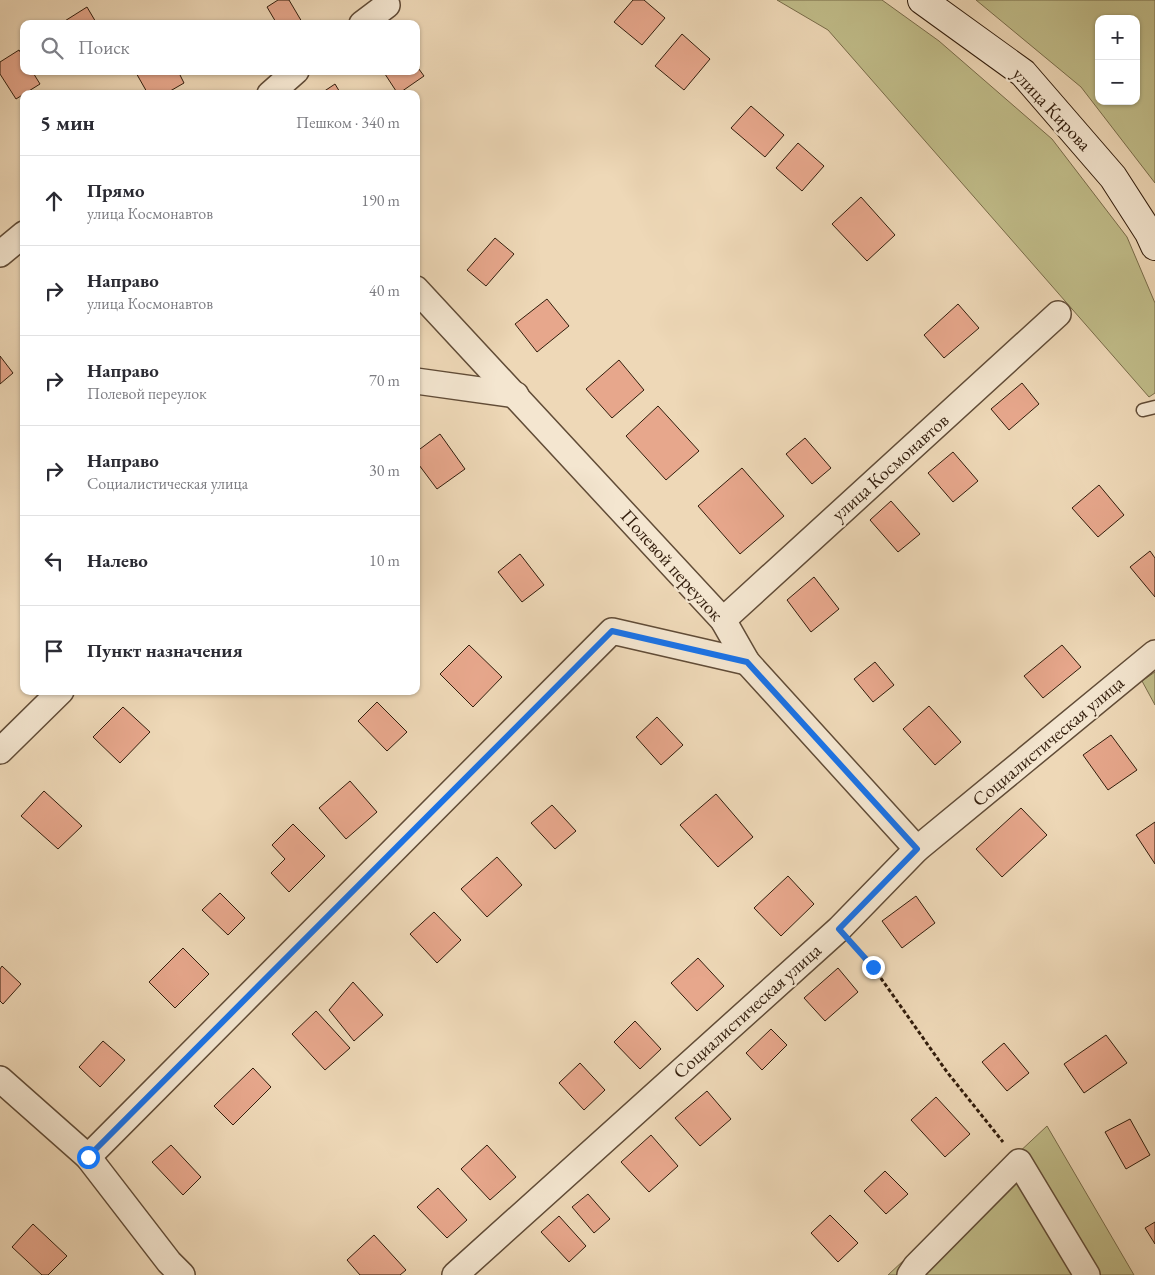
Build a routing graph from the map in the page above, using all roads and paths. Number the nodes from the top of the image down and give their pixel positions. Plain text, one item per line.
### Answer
1 (922, 0) edge
2 (387, 5) dead end
3 (367, 20) edge
4 (291, 75) edge
5 (275, 90) edge
6 (20, 237) edge
7 (1155, 246) edge
8 (0, 254) edge
9 (420, 293) edge
10 (1058, 314) dead end
11 (420, 382) edge
12 (516, 395) junction
13 (723, 620) junction
14 (1155, 653) edge
15 (747, 662) junction
16 (57, 695) edge
17 (0, 751) edge
18 (917, 849) junction
19 (839, 929) junction
20 (0, 1079) edge
21 (88, 1157) junction
22 (1020, 1162) junction
23 (169, 1271) edge
24 (455, 1275) edge
25 (910, 1275) edge
26 (1088, 1275) edge

1 - 7 main road, улица Кирова
2 - 3 street
4 - 5 street
6 - 8 street
9 - 12 street, Полевой переулок
10 - 13 street, улица Космонавтов
11 - 12 street
12 - 13 street, Полевой переулок
13 - 15 street, Полевой переулок
14 - 18 street, Социалистическая улица
15 - 18 street, Полевой переулок
15 - 21 street
16 - 17 street
18 - 19 street, Социалистическая улица
19 - 22 path
19 - 24 street, Социалистическая улица
20 - 21 street
21 - 23 street
22 - 25 street
22 - 26 street

